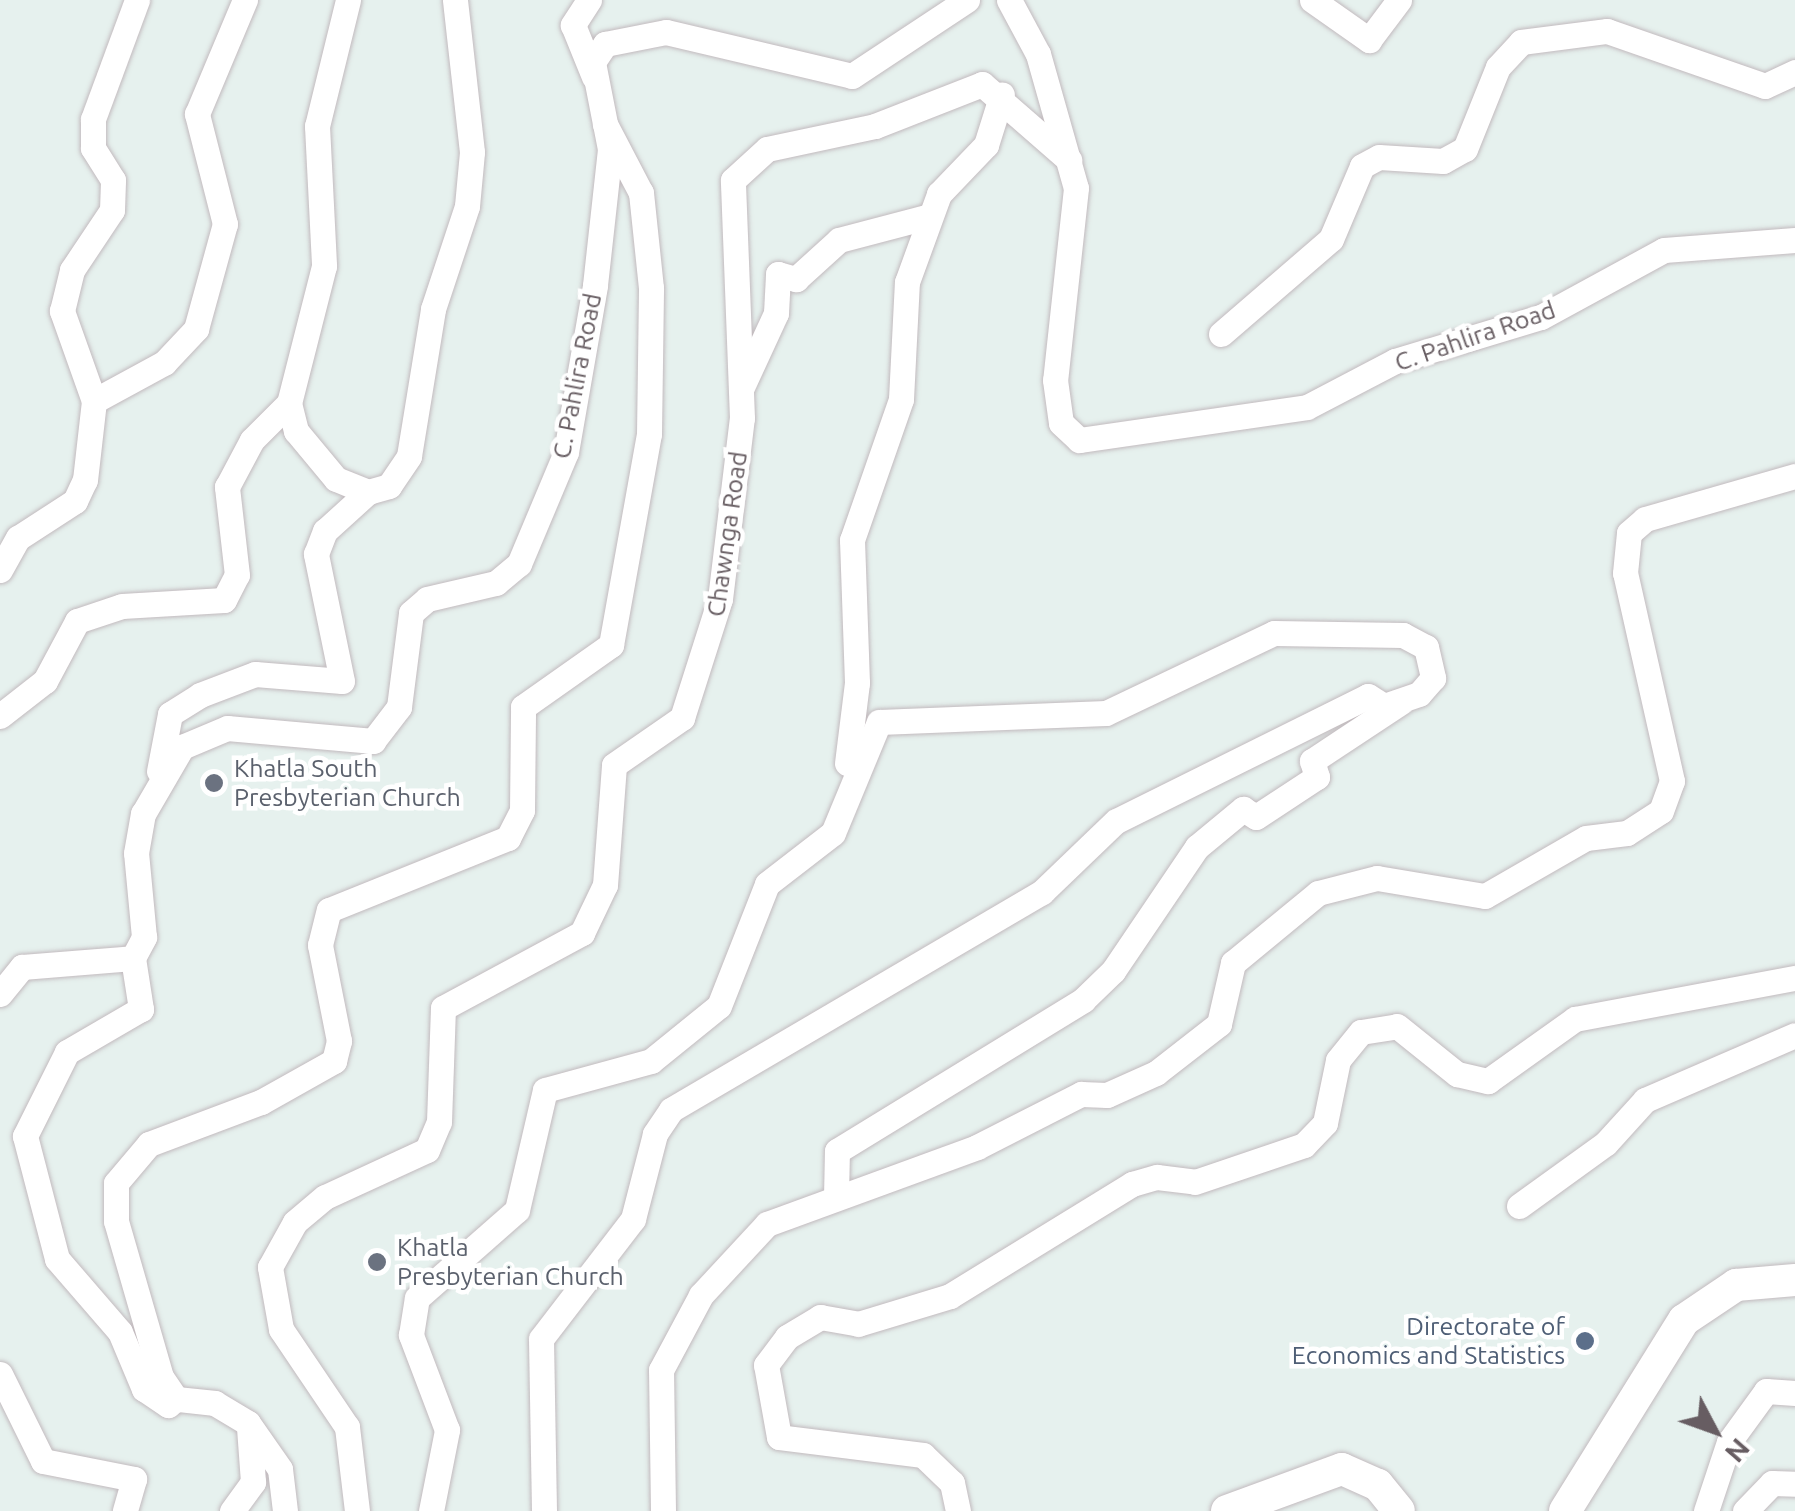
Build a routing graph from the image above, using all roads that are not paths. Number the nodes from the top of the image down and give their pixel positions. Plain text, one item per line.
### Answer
1 (137, 0) edge
2 (245, 0) edge
3 (348, 0) edge
4 (455, 0) edge
5 (588, 0) edge
6 (967, 0) edge
7 (1009, 0) edge
8 (1312, 0) edge
9 (1398, 0) edge
10 (1795, 72) edge
11 (594, 77) junction
12 (1002, 94) junction
13 (605, 124) junction
14 (1069, 160) junction
15 (930, 216) junction
16 (1795, 240) edge
17 (1221, 334) dead end
18 (742, 387) junction
19 (94, 401) junction
20 (289, 403) junction
21 (1795, 476) edge
22 (368, 492) junction
23 (0, 570) edge
24 (1405, 699) junction
25 (0, 716) edge
26 (158, 776) junction
27 (844, 808) junction
28 (133, 958) junction
29 (1795, 978) edge
30 (0, 994) edge
31 (1795, 1035) edge
32 (836, 1197) junction
33 (1519, 1206) dead end
34 (1795, 1280) edge
35 (0, 1374) edge
36 (1795, 1393) edge
37 (176, 1399) junction
38 (248, 1423) junction
39 (1795, 1484) edge
40 (125, 1511) edge
41 (232, 1511) edge
42 (285, 1511) edge
43 (357, 1511) edge
44 (431, 1511) edge
45 (544, 1511) edge
46 (662, 1511) edge
47 (958, 1511) edge
48 (1227, 1511) edge
49 (1399, 1511) edge
50 (1565, 1511) edge
51 (1706, 1511) edge
52 (1745, 1511) edge

1 - 19 street
2 - 19 street
3 - 20 street
4 - 22 street
5 - 11 street, C. Pahlira Road
6 - 11 street
7 - 14 street, C. Pahlira Road
8 - 9 street
10 - 17 street
11 - 13 street, C. Pahlira Road
12 - 14 street
12 - 15 street
12 - 18 street, Chawnga Road
13 - 26 street, C. Pahlira Road
13 - 37 street
14 - 16 street, C. Pahlira Road
15 - 18 street
15 - 27 street
18 - 43 street, Chawnga Road
19 - 23 street
20 - 22 street
20 - 25 street
21 - 32 street
22 - 26 street
24 - 27 street
24 - 32 street
24 - 45 street
26 - 28 street
27 - 44 street
28 - 30 street
28 - 37 street
29 - 47 street
31 - 33 street
32 - 46 street
34 - 50 street
35 - 40 street
36 - 51 street
37 - 38 street
38 - 41 street
38 - 42 street
39 - 52 street
48 - 49 street

